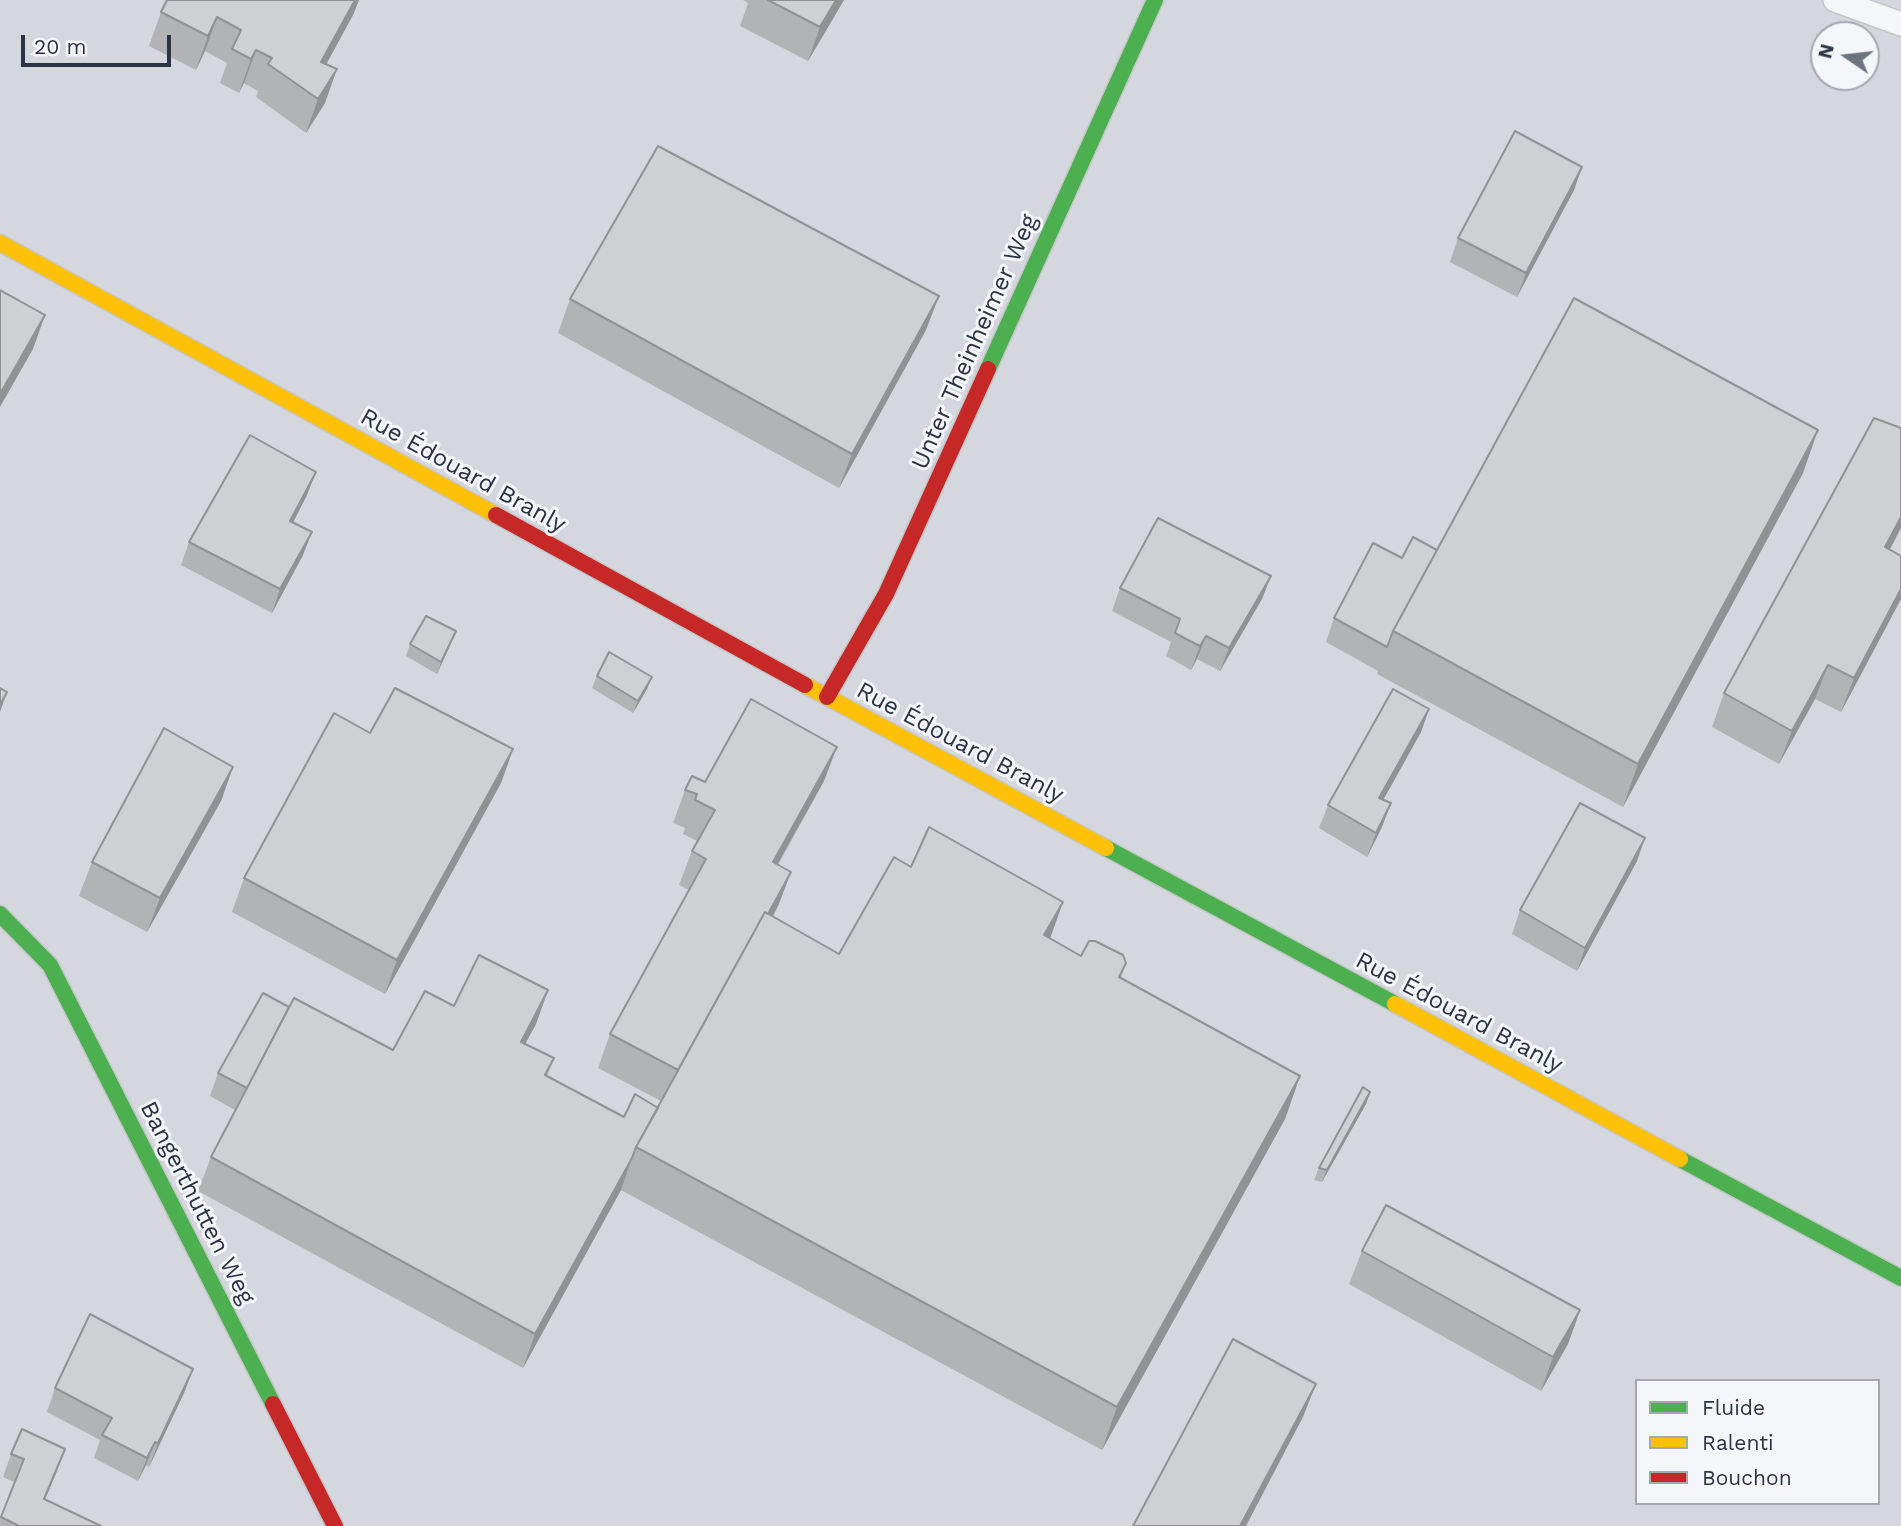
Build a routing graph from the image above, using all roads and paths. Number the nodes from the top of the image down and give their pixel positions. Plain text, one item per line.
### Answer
1 (1155, 0) edge
2 (1835, 0) edge
3 (1901, 24) edge
4 (0, 243) edge
5 (827, 697) junction
6 (0, 914) edge
7 (1901, 1278) edge
8 (335, 1526) edge

1 - 5 street, Unter Theinheimer Weg
2 - 3 lane
4 - 5 street, Rue Édouard Branly
5 - 7 street, Rue Édouard Branly
6 - 8 street, Bangerthutten Weg

